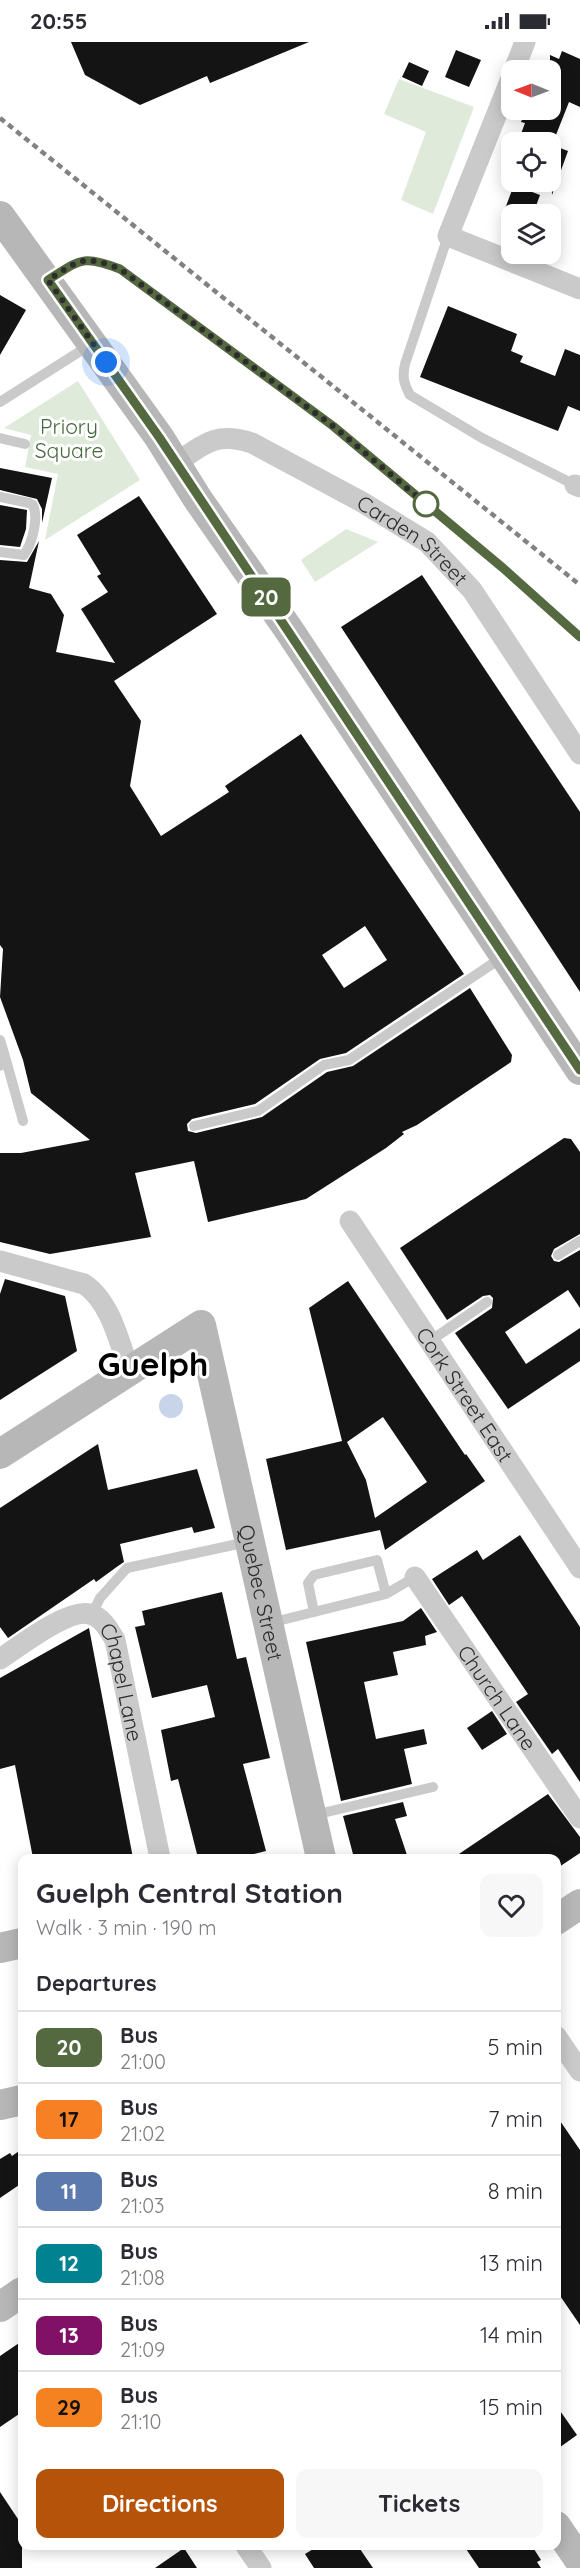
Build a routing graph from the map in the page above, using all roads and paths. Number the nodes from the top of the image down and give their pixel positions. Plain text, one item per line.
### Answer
1 (525, 42) edge
2 (518, 60) edge
3 (501, 104) edge
4 (0, 216) edge
5 (448, 236) junction
6 (48, 280) junction
7 (580, 289) edge
8 (93, 343) junction
9 (0, 402) edge
10 (0, 438) edge
11 (25, 444) dead end
12 (175, 464) junction
13 (578, 486) edge
14 (0, 497) edge
15 (0, 552) edge
16 (580, 637) edge
17 (580, 754) edge
18 (505, 956) junction
19 (0, 1040) edge
20 (3, 1063) edge
21 (580, 1070) edge
22 (23, 1121) dead end
23 (194, 1126) dead end
24 (350, 1221) dead end
25 (580, 1241) edge
26 (558, 1255) dead end
27 (0, 1261) edge
28 (487, 1302) dead end
29 (430, 1341) junction
30 (129, 1370) junction
31 (0, 1454) edge
32 (250, 1542) junction
33 (580, 1568) edge
34 (415, 1577) joint
35 (386, 1594) junction
36 (314, 1612) junction
37 (92, 1614) junction
38 (267, 1624) junction
39 (0, 1659) edge
40 (433, 1787) dead end
41 (311, 1816) junction
42 (580, 1818) edge
43 (159, 1854) edge
44 (320, 1854) edge
45 (580, 1904) edge
46 (561, 1917) edge
47 (18, 1944) edge
48 (0, 1948) edge
49 (561, 2043) edge
50 (580, 2071) edge
51 (18, 2101) edge
52 (0, 2104) edge
53 (18, 2295) edge
54 (0, 2307) edge
55 (561, 2533) edge
56 (249, 2550) edge
57 (580, 2561) edge
58 (261, 2568) edge

1 - 2 street
3 - 5 street
4 - 6 street
5 - 7 street
5 - 13 lane
6 - 8 street
6 - 16 lane
8 - 9 lane
8 - 12 street
10 - 11 lane
12 - 17 street, Carden Street
12 - 18 street
14 - 15 lane
18 - 21 street
18 - 23 lane
19 - 20 lane
20 - 22 lane
24 - 29 street, Cork Street East
25 - 26 lane
27 - 30 street
28 - 29 lane
29 - 33 street, Cork Street East
30 - 31 street
30 - 32 street, Quebec Street
32 - 37 lane
32 - 38 street, Quebec Street
34 - 35 lane
34 - 42 street, Church Lane
35 - 36 lane
35 - 36 lane
36 - 38 lane
37 - 39 street, Chapel Lane
37 - 43 street, Chapel Lane
38 - 41 street, Quebec Street
40 - 41 lane
41 - 44 street, Quebec Street
45 - 46 street
47 - 48 street
49 - 50 street
51 - 52 street
53 - 54 street
55 - 57 street
56 - 58 street

